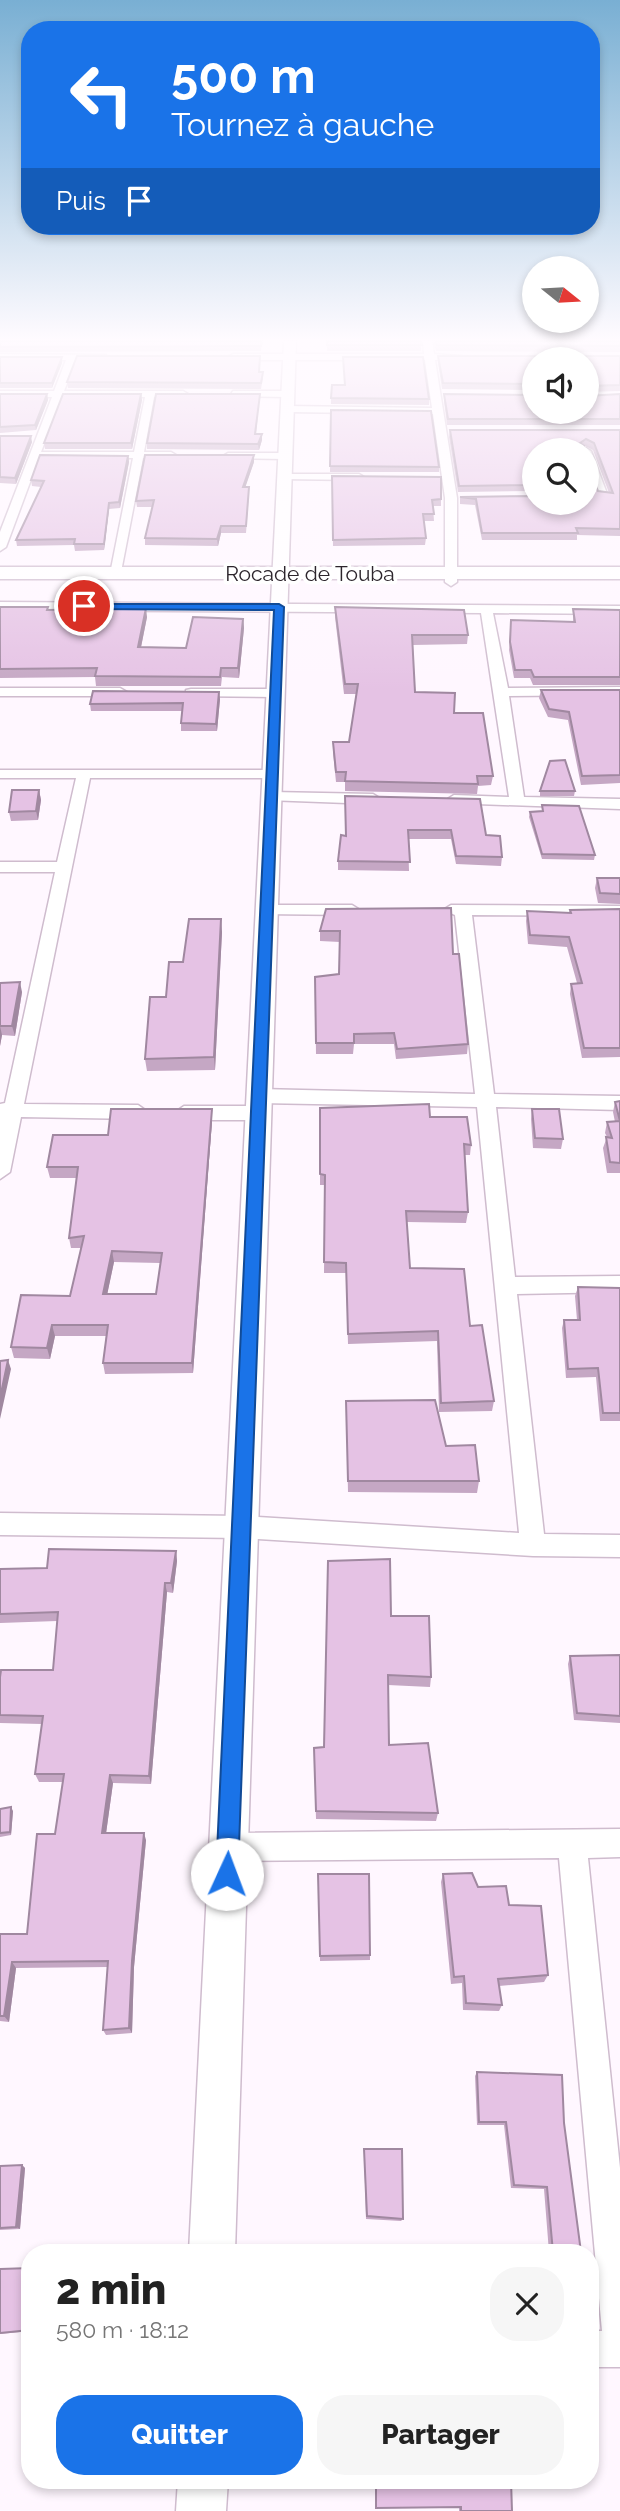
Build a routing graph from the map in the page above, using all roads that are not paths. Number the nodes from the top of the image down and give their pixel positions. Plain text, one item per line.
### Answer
1 (31, 458) edge
2 (137, 458) edge
3 (231, 458) edge
4 (285, 458) edge
5 (445, 458) edge
6 (285, 467) junction
7 (367, 477) edge
8 (435, 478) edge
9 (449, 478) junction
10 (599, 482) edge
11 (599, 497) edge
12 (605, 497) junction
13 (620, 497) edge
14 (451, 498) junction
15 (465, 498) edge
16 (0, 547) edge
17 (0, 573) edge
18 (620, 573) edge
19 (116, 574) junction
20 (451, 578) junction
21 (0, 582) edge
22 (620, 582) edge
23 (279, 588) junction
24 (0, 606) edge
25 (486, 608) junction
26 (620, 610) edge
27 (620, 691) edge
28 (0, 692) edge
29 (502, 692) junction
30 (138, 693) edge
31 (179, 693) edge
32 (276, 693) junction
33 (84, 774) junction
34 (0, 775) edge
35 (272, 786) junction
36 (394, 799) edge
37 (435, 800) edge
38 (517, 801) junction
39 (620, 805) edge
40 (0, 867) edge
41 (62, 867) junction
42 (267, 910) junction
43 (371, 910) edge
44 (437, 910) edge
45 (463, 910) junction
46 (620, 911) edge
47 (487, 1101) junction
48 (620, 1103) edge
49 (259, 1105) junction
50 (7, 1110) edge
51 (0, 1172) edge
52 (620, 1284) edge
53 (503, 1286) junction
54 (0, 1524) edge
55 (242, 1527) junction
56 (533, 1545) junction
57 (620, 1546) edge
58 (572, 1843) junction
59 (620, 1843) edge
60 (228, 1847) junction
61 (212, 2244) edge
62 (620, 2337) edge
63 (599, 2349) edge
64 (620, 2349) edge
65 (202, 2489) edge
66 (201, 2511) edge

1 - 16 street
2 - 19 street
3 - 6 street
4 - 6 street
5 - 9 street
6 - 7 street
6 - 23 street
8 - 9 street
9 - 14 street
10 - 12 street
11 - 12 street
12 - 13 street
14 - 15 street
14 - 20 street
17 - 19 main road, Rocade de Touba
18 - 20 main road, Rocade de Touba
19 - 23 main road, Rocade de Touba
20 - 22 main road, Rocade de Touba
20 - 23 main road, Rocade de Touba
21 - 23 main road, Rocade de Touba
23 - 24 street
23 - 25 street
23 - 32 street
25 - 26 street
25 - 29 street
27 - 29 street
28 - 30 street
29 - 38 street
31 - 32 street
32 - 35 street
33 - 34 street
33 - 35 street
33 - 41 street
35 - 36 street
35 - 42 street
37 - 38 street
38 - 39 street
40 - 41 street
41 - 50 street
42 - 43 street
42 - 49 street
44 - 45 street
45 - 46 street
45 - 47 street
47 - 48 street
47 - 49 street
47 - 53 street
49 - 50 street
49 - 55 street
50 - 51 street
52 - 53 street
53 - 56 street
54 - 55 street
55 - 56 street
55 - 60 street
56 - 57 street
58 - 59 street
58 - 60 street
58 - 62 street
60 - 61 street
63 - 64 street
65 - 66 street

